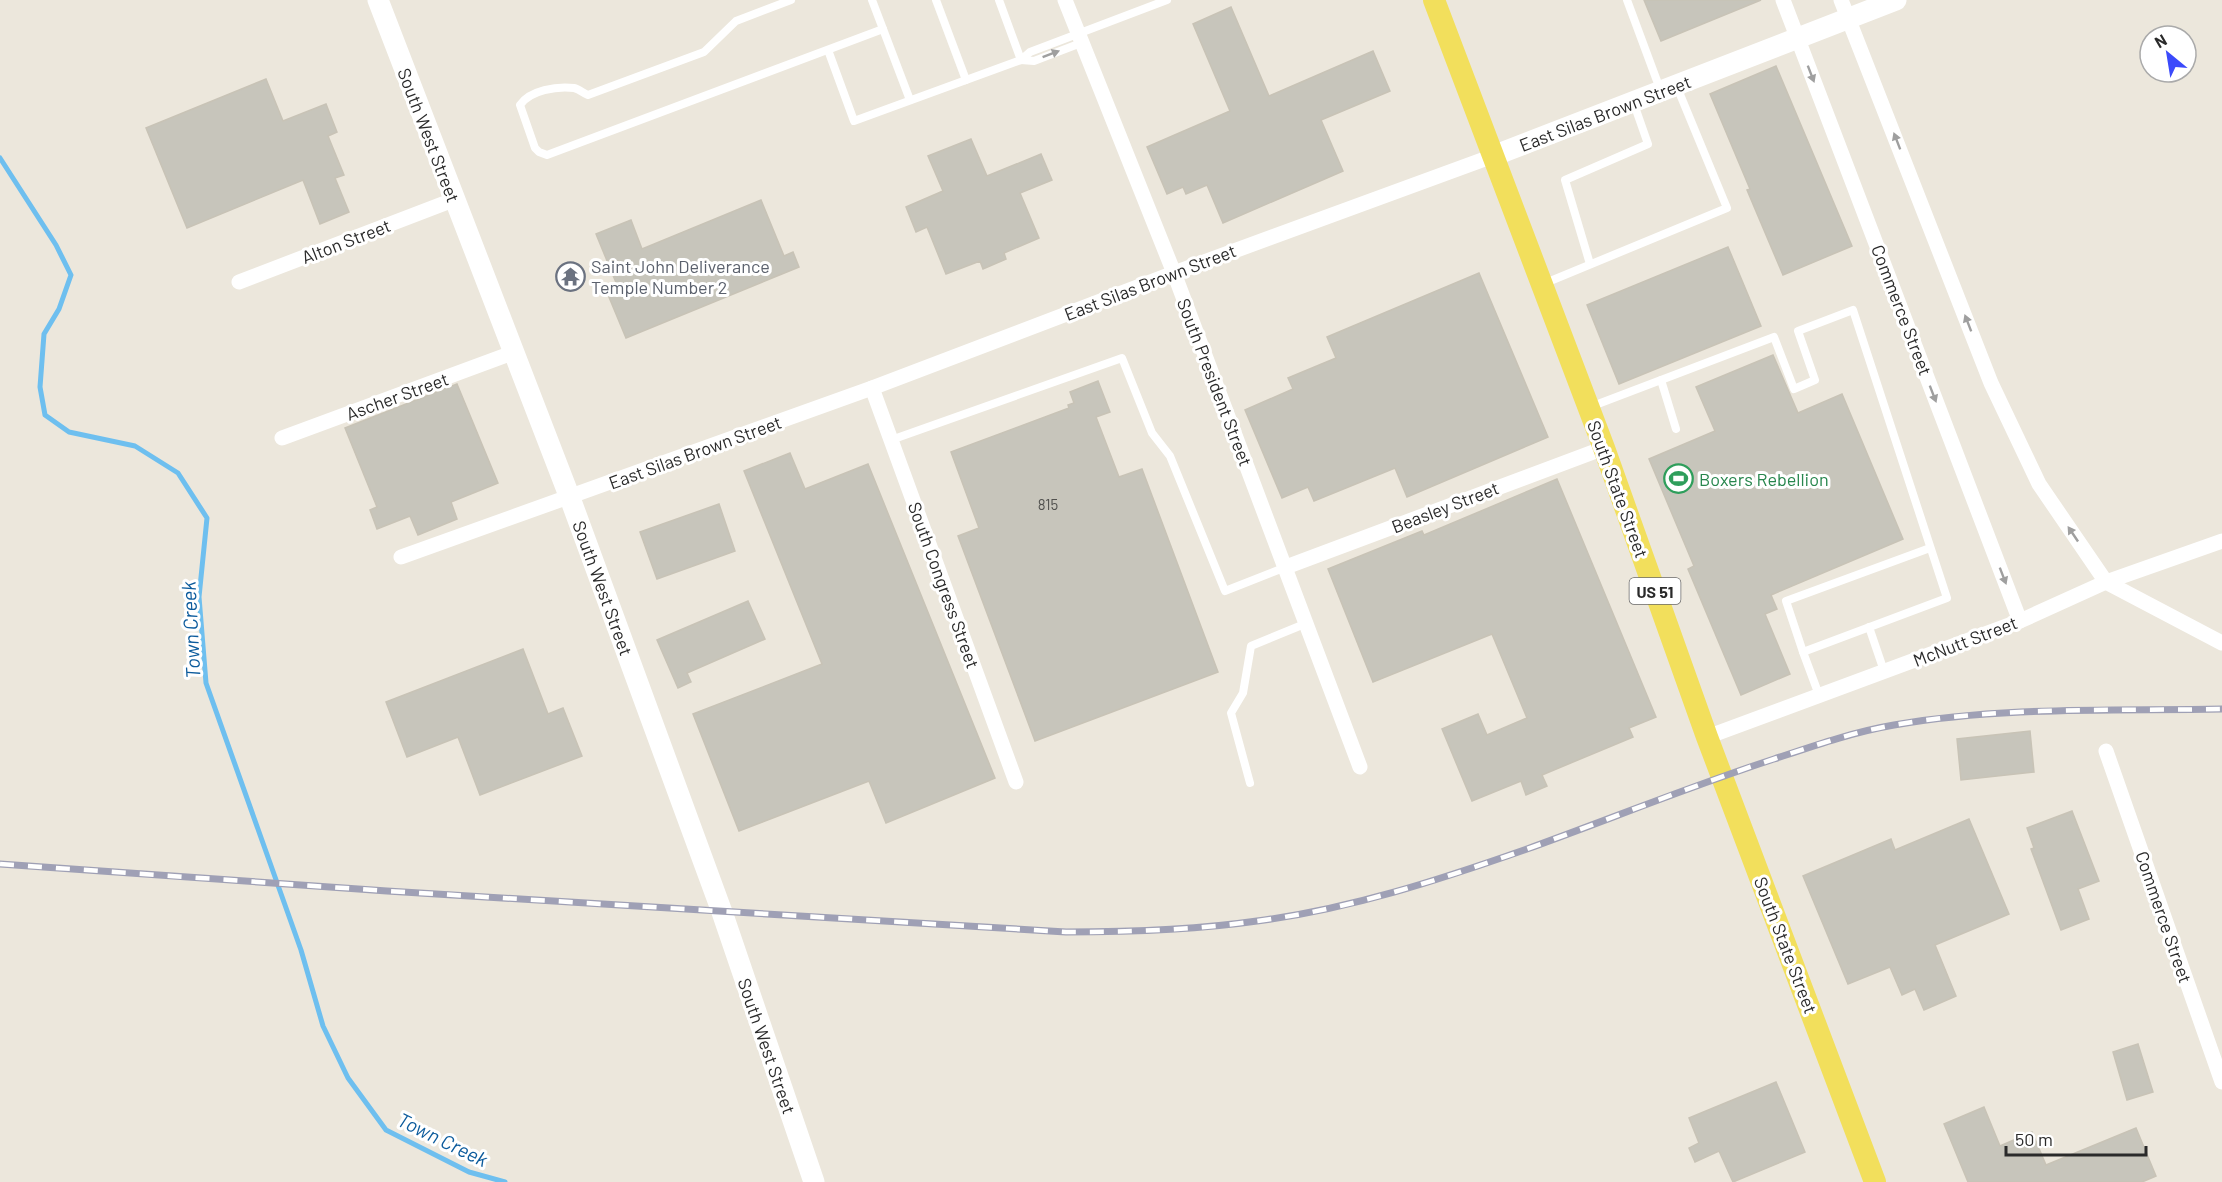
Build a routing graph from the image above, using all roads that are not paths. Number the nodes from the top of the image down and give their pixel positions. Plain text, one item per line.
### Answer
1 (378, 0) edge
2 (791, 0) edge
3 (872, 0) edge
4 (936, 0) edge
5 (999, 0) edge
6 (1065, 0) edge
7 (1167, 0) edge
8 (1434, 0) edge
9 (1627, 0) edge
10 (1783, 0) edge
11 (1896, 0) edge
12 (1845, 9) edge
13 (883, 29) junction
14 (1797, 37) junction
15 (1079, 38) junction
16 (828, 50) junction
17 (1021, 60) junction
18 (966, 80) junction
19 (1669, 89) junction
20 (910, 100) junction
21 (1634, 102) junction
22 (1492, 156) junction
23 (453, 200) junction
24 (1590, 264) junction
25 (1174, 273) junction
26 (238, 282) dead end
27 (1542, 285) junction
28 (512, 353) junction
29 (1661, 380) junction
30 (872, 388) junction
31 (1588, 407) junction
32 (1676, 429) dead end
33 (282, 438) dead end
34 (891, 440) junction
35 (1604, 448) junction
36 (570, 498) junction
37 (2222, 541) edge
38 (1930, 548) junction
39 (401, 557) dead end
40 (1286, 567) junction
41 (2106, 582) junction
42 (2020, 621) junction
43 (1307, 623) junction
44 (1869, 627) junction
45 (2222, 644) edge
46 (1803, 652) junction
47 (1884, 671) junction
48 (1819, 695) junction
49 (1707, 737) junction
50 (2106, 752) dead end
51 (1360, 767) dead end
52 (1016, 782) dead end
53 (1250, 783) dead end
54 (2222, 1082) edge
55 (814, 1182) edge
56 (1875, 1182) edge

1 - 23 street, South West Street
2 - 16 lane
3 - 13 lane
4 - 18 lane
5 - 17 lane
6 - 15 street, South President Street
7 - 15 lane
8 - 22 main road, South State Street / US 51
9 - 19 lane
10 - 14 street, Commerce Street
11 - 12 street, East Silas Brown Street
12 - 14 street, East Silas Brown Street
41 -> 12 street
13 - 16 lane
13 - 20 lane
14 - 19 street, East Silas Brown Street
14 -> 42 street, Commerce Street
15 - 17 lane
15 - 25 street, South President Street
16 - 20 lane
17 - 18 lane
18 - 20 lane
19 - 21 street, East Silas Brown Street
19 - 24 lane
21 - 22 street, East Silas Brown Street
21 - 24 lane
22 - 25 street, East Silas Brown Street
22 - 27 main road, South State Street / US 51
23 - 26 street, Alton Street
23 - 28 street, South West Street
24 - 27 lane
25 - 30 street, East Silas Brown Street
25 - 40 street, South President Street
27 - 31 main road, South State Street / US 51
28 - 33 street, Ascher Street
28 - 36 street, South West Street
29 - 31 lane
29 - 32 lane
29 - 38 lane
30 - 34 street, South Congress Street
30 - 36 street, East Silas Brown Street
31 - 35 main road, South State Street / US 51
34 - 40 lane
34 - 52 street, South Congress Street
35 - 40 street, Beasley Street
35 - 49 main road, South State Street / US 51
36 - 39 street, East Silas Brown Street
36 - 55 street, South West Street
37 - 41 street, McNutt Street
38 - 44 lane
38 - 46 lane
40 - 43 street, South President Street
41 - 42 street, McNutt Street
41 - 45 street
42 - 47 street, McNutt Street
43 - 51 street, South President Street
43 - 53 lane
44 - 46 lane
44 - 47 lane
46 - 48 lane
47 - 48 street, McNutt Street
48 - 49 street, McNutt Street
49 - 56 main road, South State Street / US 51
50 - 54 street, Commerce Street

